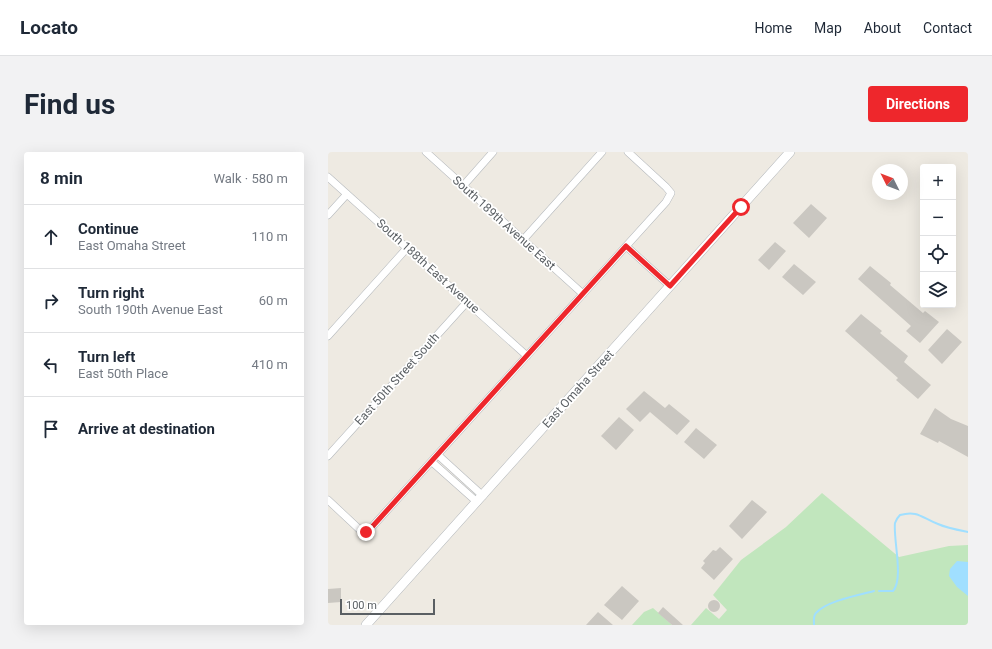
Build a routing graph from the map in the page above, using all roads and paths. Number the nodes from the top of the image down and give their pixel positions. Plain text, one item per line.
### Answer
1 (426, 152) edge
2 (493, 152) edge
3 (602, 152) edge
4 (628, 152) edge
5 (790, 152) edge
6 (328, 177) edge
7 (463, 186) junction
8 (347, 194) junction
9 (328, 215) edge
10 (523, 240) junction
11 (626, 246) junction
12 (407, 248) junction
13 (670, 286) junction
14 (583, 294) junction
15 (467, 302) junction
16 (328, 336) edge
17 (527, 356) junction
18 (438, 455) junction
19 (328, 456) edge
20 (432, 462) junction
21 (480, 499) junction
22 (328, 500) edge
23 (366, 625) edge

1 - 7 street, South 189th Avenue East
2 - 7 street
3 - 10 street
4 - 11 street
5 - 13 street, East Omaha Street
6 - 8 street, South 188th East Avenue
7 - 10 street, South 189th Avenue East
8 - 9 street
8 - 12 street, South 188th East Avenue
10 - 14 street, South 189th Avenue East
11 - 13 street
11 - 14 street
12 - 15 street, South 188th East Avenue
12 - 16 street
13 - 21 street, East Omaha Street
14 - 17 street
15 - 17 street, South 188th East Avenue
15 - 19 street, East 50th Street South
17 - 18 street
18 - 20 street
18 - 21 street
20 - 21 street
20 - 22 street
21 - 23 street, East Omaha Street

